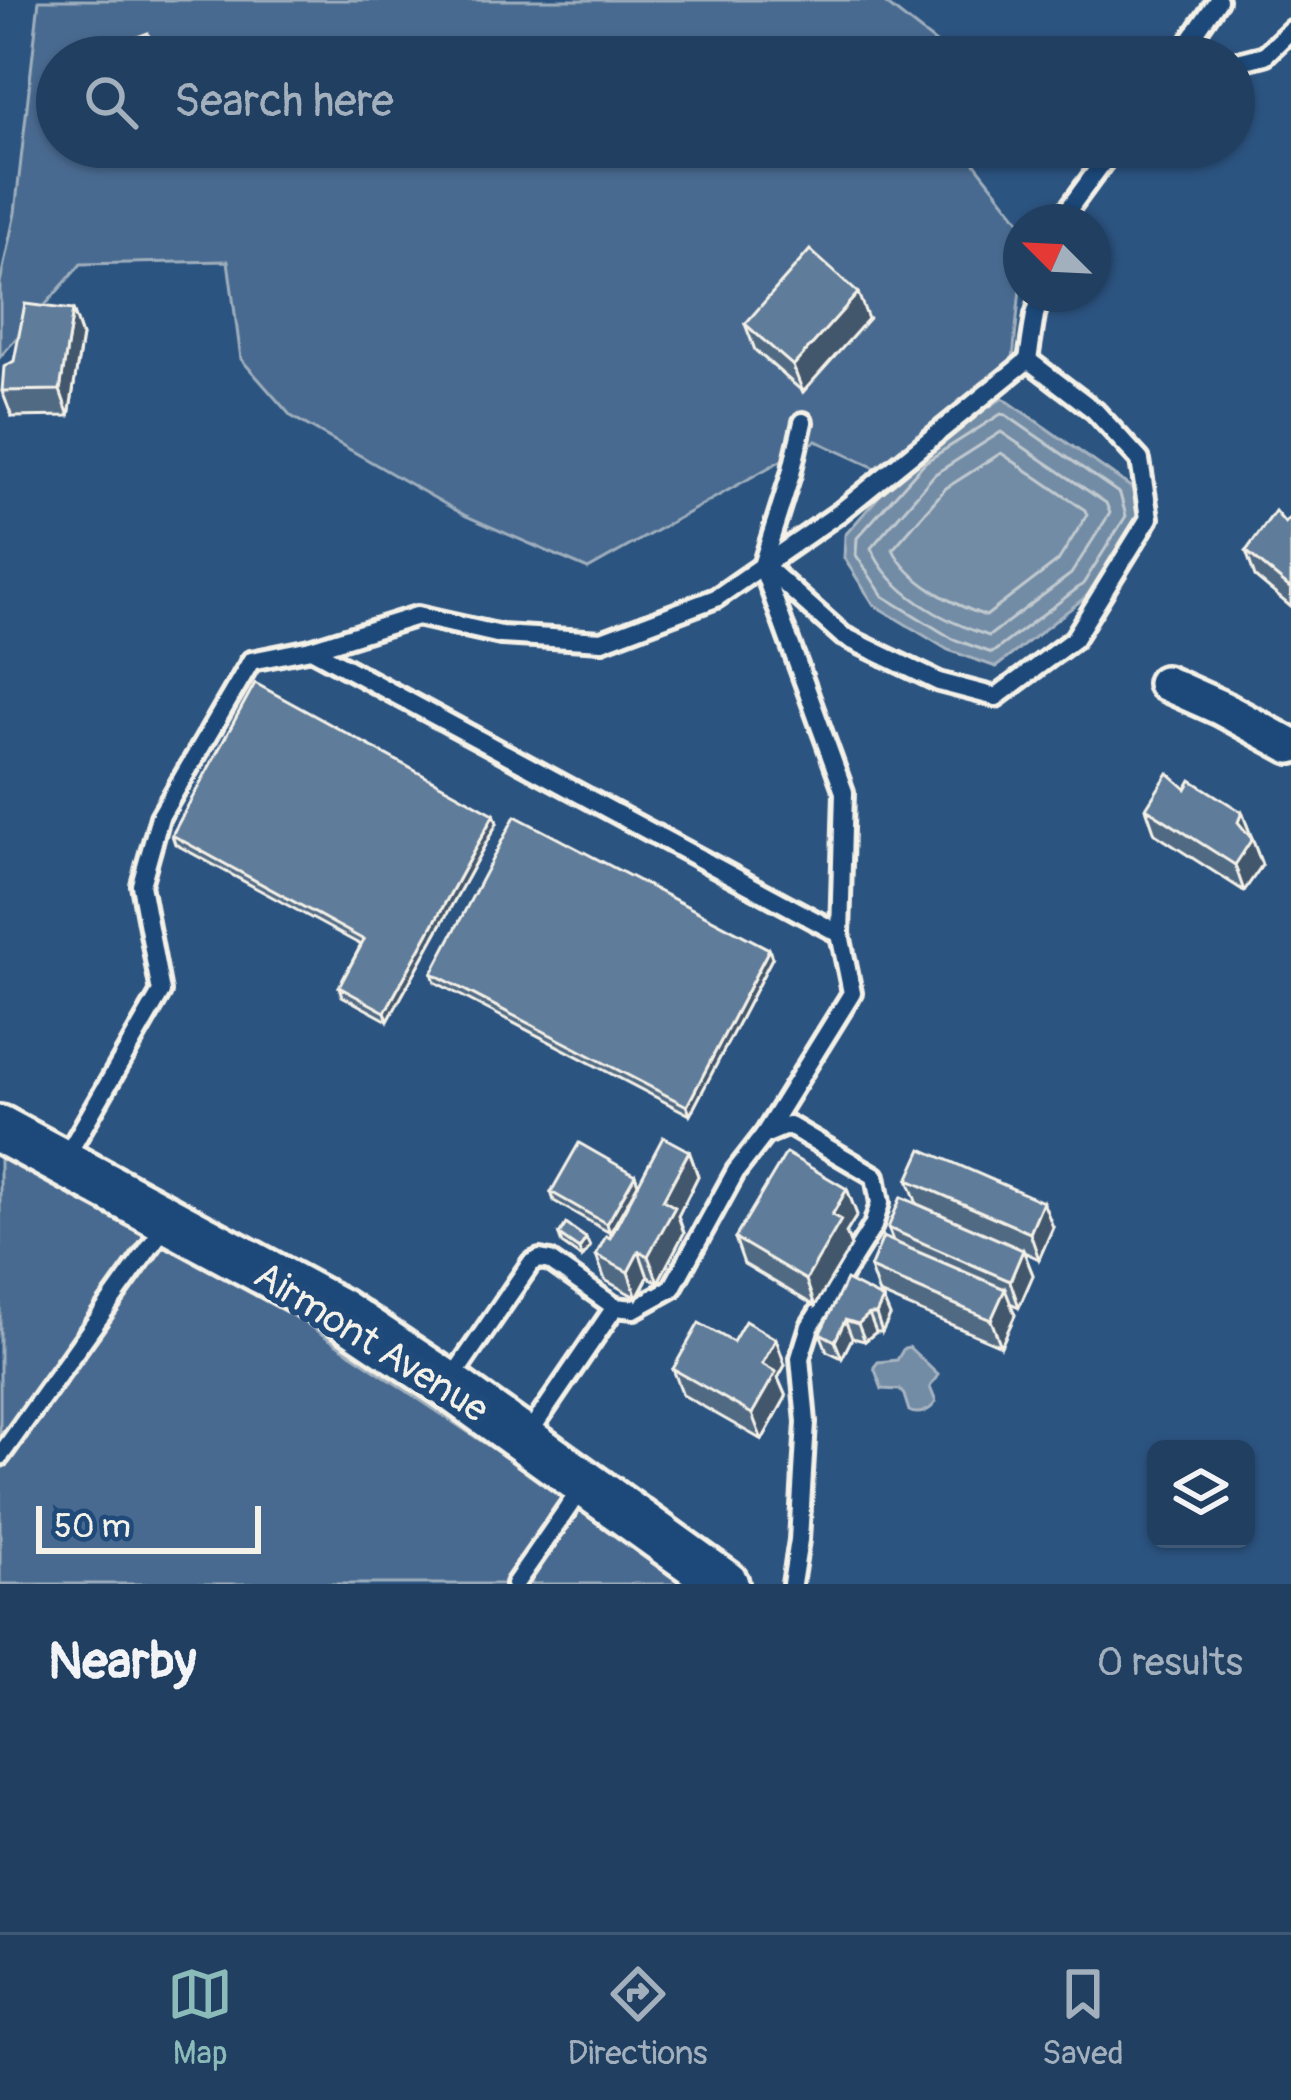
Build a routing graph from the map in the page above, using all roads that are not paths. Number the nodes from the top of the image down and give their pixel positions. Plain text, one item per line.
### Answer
1 (1218, 0) edge
2 (1291, 30) edge
3 (1193, 36) edge
4 (1255, 58) edge
5 (1099, 168) edge
6 (1072, 204) edge
7 (1036, 312) edge
8 (1028, 360) junction
9 (803, 422) dead end
10 (763, 566) junction
11 (311, 649) junction
12 (1165, 683) dead end
13 (1291, 746) edge
14 (840, 934) junction
15 (0, 1129) edge
16 (764, 1135) junction
17 (63, 1163) junction
18 (170, 1220) junction
19 (615, 1307) junction
20 (447, 1384) junction
21 (525, 1440) junction
22 (0, 1456) edge
23 (585, 1483) junction
24 (514, 1584) edge
25 (724, 1584) edge
26 (792, 1584) edge

1 - 3 lane
2 - 4 lane
5 - 6 lane
7 - 8 lane
8 - 10 lane
8 - 10 lane
9 - 10 lane
10 - 11 lane
10 - 14 lane
11 - 14 lane
11 - 17 lane
12 - 13 street
14 - 16 lane
15 - 17 street, Airmont Avenue
16 - 19 lane
16 - 26 lane
17 - 18 street, Airmont Avenue
18 - 20 street, Airmont Avenue
18 - 22 lane
19 - 20 lane
19 - 21 lane
20 - 21 street, Airmont Avenue
21 - 23 street, Airmont Avenue
23 - 24 lane
23 - 25 street, Airmont Avenue

